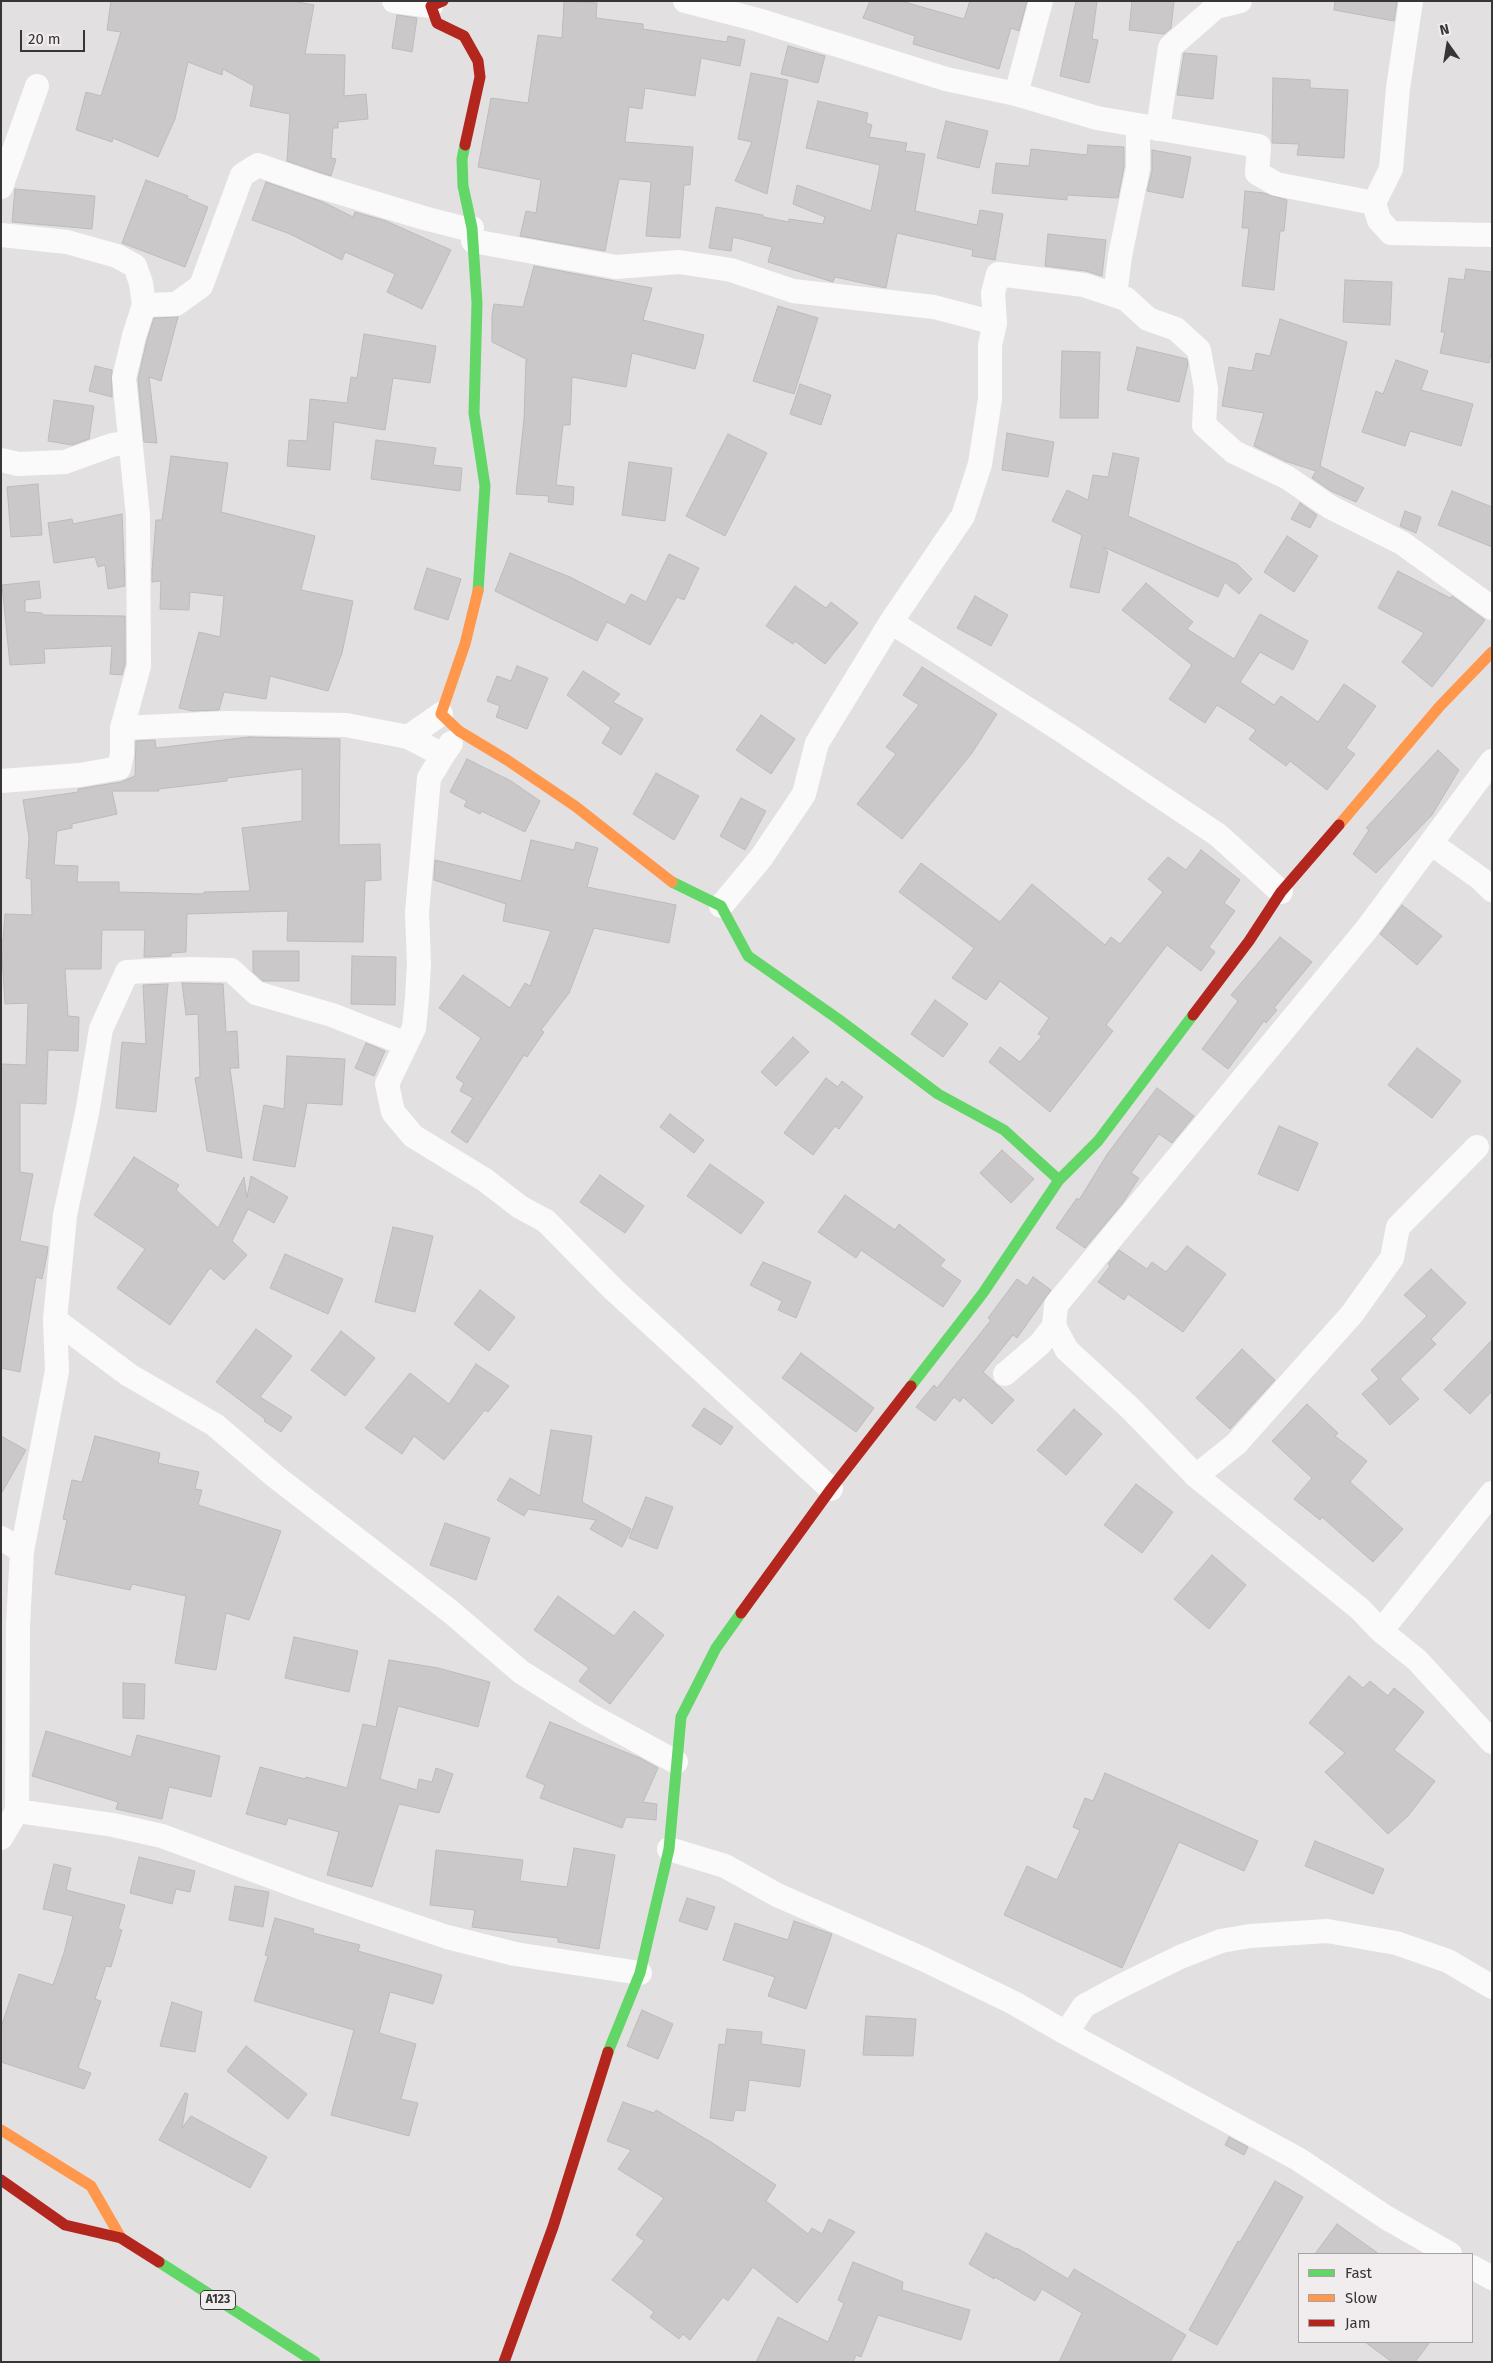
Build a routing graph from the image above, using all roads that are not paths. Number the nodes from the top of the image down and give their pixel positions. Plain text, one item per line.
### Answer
1 (394, 1) edge
2 (1041, 1) edge
3 (1240, 1) edge
4 (1411, 1) edge
5 (692, 2) edge
6 (437, 4) edge
7 (37, 86) dead end
8 (1016, 94) junction
9 (1148, 127) junction
10 (1, 187) edge
11 (1374, 202) junction
12 (473, 234) junction
13 (1, 235) edge
14 (1492, 235) edge
15 (1115, 295) junction
16 (144, 305) junction
17 (995, 323) junction
18 (130, 442) junction
19 (1, 460) edge
20 (1492, 608) edge
21 (891, 622) junction
22 (1492, 652) edge
23 (441, 714) junction
24 (122, 728) junction
25 (459, 731) junction
26 (408, 737) junction
27 (443, 755) junction
28 (1492, 761) edge
29 (1, 781) edge
30 (1432, 844) junction
31 (1492, 890) edge
32 (1281, 892) junction
33 (721, 906) junction
34 (406, 1044) junction
35 (1478, 1147) dead end
36 (1059, 1180) junction
37 (55, 1320) junction
38 (1054, 1326) junction
39 (1005, 1374) dead end
40 (1196, 1476) junction
41 (831, 1489) junction
42 (1492, 1493) edge
43 (1, 1538) edge
44 (22, 1551) junction
45 (1381, 1631) junction
46 (1492, 1742) edge
47 (676, 1762) junction
48 (17, 1811) junction
49 (1, 1838) edge
50 (669, 1849) junction
51 (640, 1973) junction
52 (1492, 1988) edge
53 (1066, 2033) junction
54 (1, 2130) edge
55 (1, 2180) edge
56 (121, 2238) junction
57 (1448, 2253) edge
58 (1473, 2268) edge
59 (1492, 2278) edge
60 (315, 2362) edge
61 (504, 2362) edge

1 - 6 street
2 - 8 street
3 - 9 street
4 - 11 street
5 - 8 street
6 - 12 main road
7 - 10 street
8 - 9 street
9 - 11 street
9 - 15 street
11 - 14 street
12 - 16 street
12 - 17 street
12 - 23 main road
13 - 16 street
15 - 17 street
15 - 20 street
16 - 18 street
17 - 21 street
18 - 19 street
18 - 24 street
21 - 32 street
21 - 33 street
22 - 32 main road
23 - 25 main road
23 - 26 street
24 - 26 street
24 - 29 street
25 - 27 street
25 - 33 main road
26 - 27 street
27 - 34 street
28 - 30 street
30 - 31 street
30 - 38 street
32 - 36 main road
33 - 36 main road
34 - 37 street
34 - 41 street
35 - 40 street
36 - 41 main road
37 - 44 street
37 - 47 street
38 - 39 street
38 - 40 street
40 - 45 street
41 - 47 main road
42 - 45 street
43 - 44 street
44 - 48 street
45 - 46 street
47 - 50 main road
48 - 49 street
48 - 51 street
50 - 51 main road
50 - 53 street
51 - 61 main road
52 - 53 street
53 - 57 street
54 - 56 main road, A123
55 - 56 main road, A123
56 - 60 main road, A123
58 - 59 street

